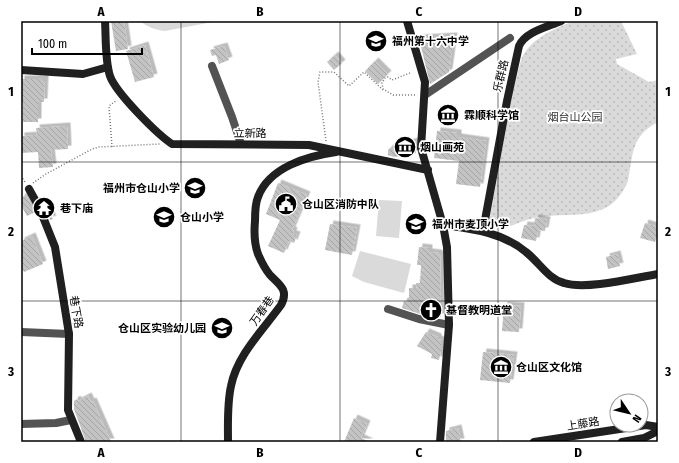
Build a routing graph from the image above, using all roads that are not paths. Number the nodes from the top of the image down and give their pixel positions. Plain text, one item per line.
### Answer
1 (105, 21) edge
2 (407, 21) edge
3 (561, 21) edge
4 (510, 38) dead end
5 (212, 66) dead end
6 (108, 67) junction
7 (21, 70) edge
8 (425, 95) junction
9 (241, 144) junction
10 (341, 151) junction
11 (428, 170) junction
12 (29, 189) road end
13 (443, 225) junction
14 (484, 231) junction
15 (658, 274) edge
16 (388, 309) dead end
17 (449, 325) junction
18 (21, 332) edge
19 (69, 334) junction
20 (71, 420) junction
21 (21, 424) edge
22 (658, 427) edge
23 (658, 431) edge
24 (81, 442) edge
25 (228, 442) edge
26 (440, 442) edge
27 (534, 442) edge
28 (622, 442) edge

1 - 6 street
2 - 8 street
3 - 14 street, 乐群路
4 - 8 street
5 - 9 street
6 - 7 street
6 - 9 street, 立新路
8 - 11 street
9 - 10 street, 立新路
10 - 11 street, 立新路
10 - 25 street, 万春巷
11 - 13 street
12 - 19 street, 巷下路
13 - 14 street
13 - 17 street
14 - 15 street
16 - 17 street
17 - 26 street
18 - 19 street
19 - 20 street, 巷下路
20 - 21 street
20 - 24 street, 巷下路
22 - 27 street, 上藤路
23 - 28 street

